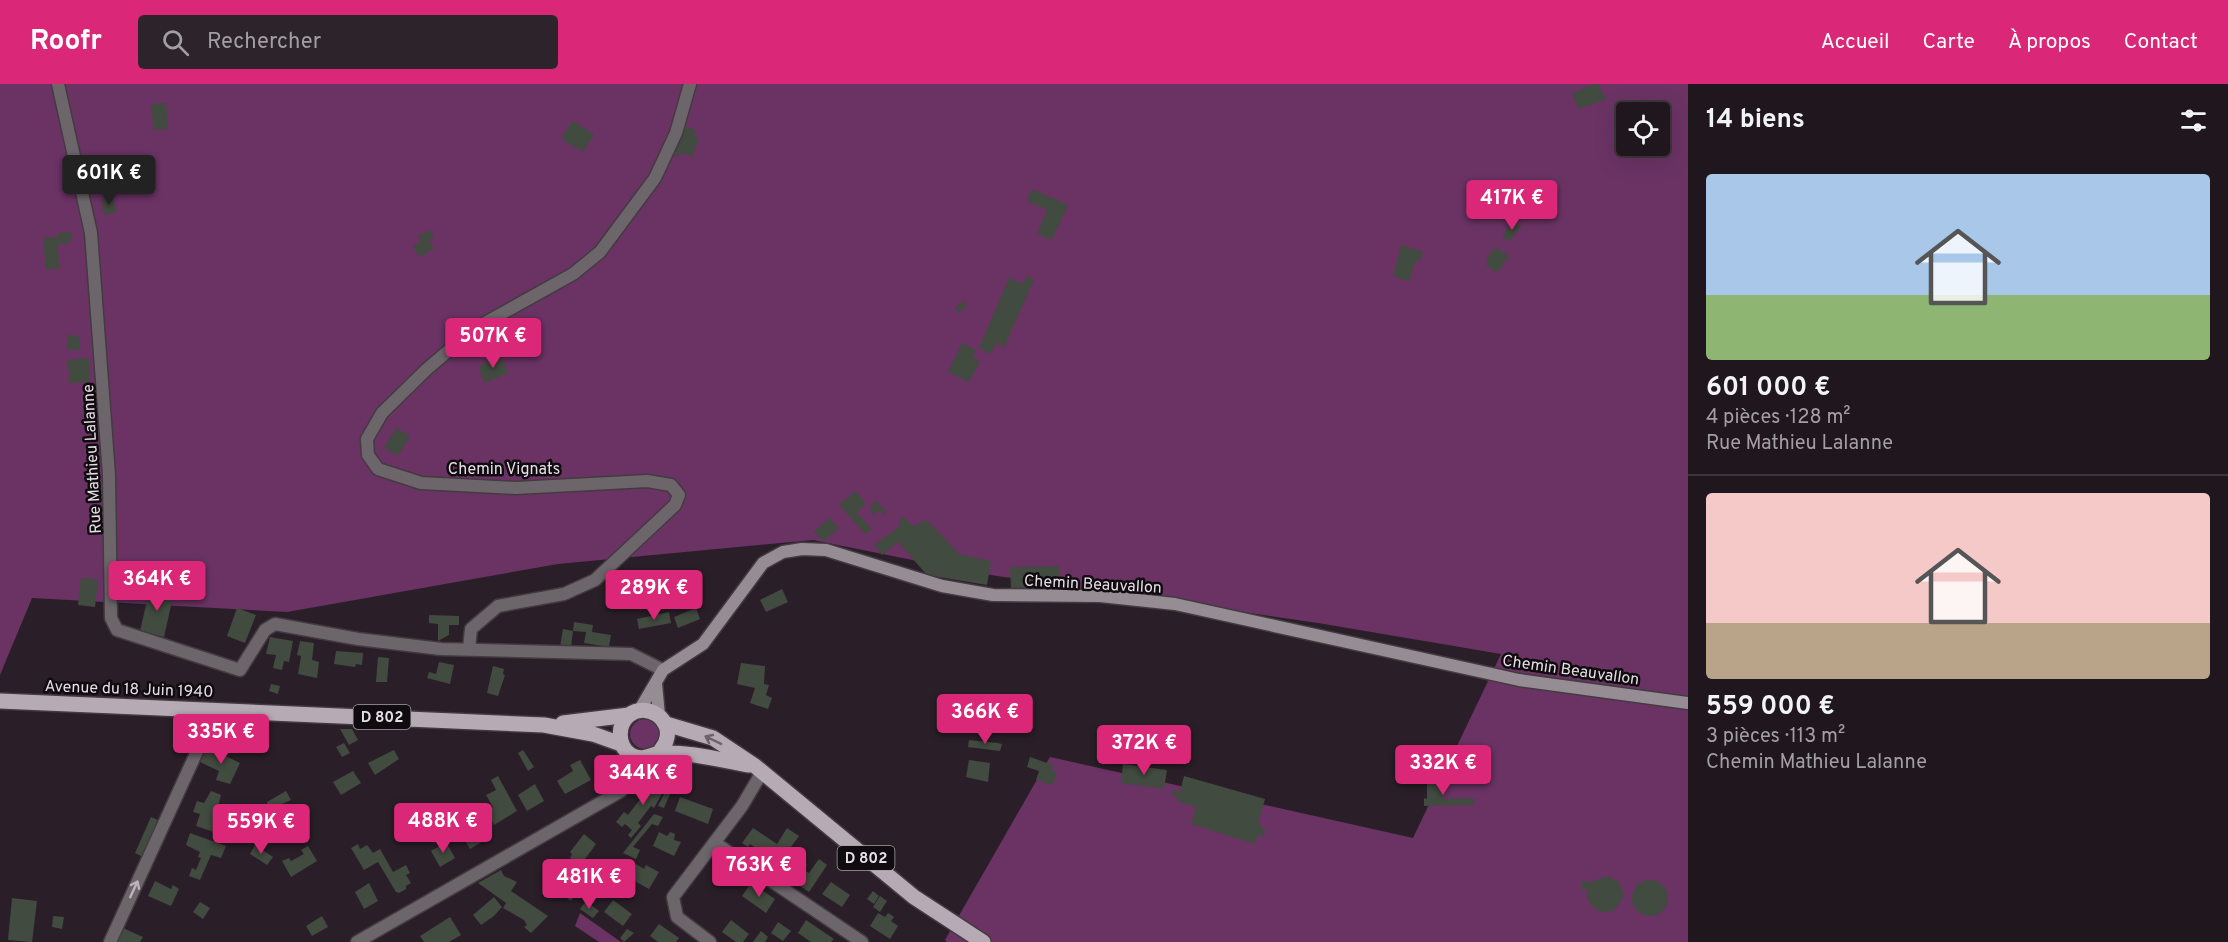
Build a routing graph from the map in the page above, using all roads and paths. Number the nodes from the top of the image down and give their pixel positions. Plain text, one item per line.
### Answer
1 (58, 84) edge
2 (690, 84) edge
3 (469, 649) junction
4 (660, 675) junction
5 (0, 701) edge
6 (1688, 703) edge
7 (220, 710) junction
8 (634, 713) junction
9 (662, 720) junction
10 (544, 724) junction
11 (632, 752) junction
12 (659, 753) junction
13 (759, 769) junction
14 (715, 843) junction
15 (110, 942) edge
16 (357, 942) edge
17 (710, 942) edge
18 (862, 942) edge
19 (983, 942) edge

1 - 3 street, Rue Mathieu Lalanne
2 - 3 street, Chemin Vignats
3 - 4 street
4 - 6 street, Chemin Beauvallon
4 - 8 street, Chemin Beauvallon
4 - 9 street
5 - 7 main road, Avenue du 18 Juin 1940 / D 802
7 - 10 main road, Avenue du 18 Juin 1940 / D 802
15 -> 7 street
8 - 9 main road
8 - 10 main road, Avenue du 18 Juin 1940 / D 802
8 - 11 main road
9 - 12 main road
13 -> 9 main road, D 802
10 - 11 main road, Avenue du 18 Juin 1940 / D 802
11 - 12 main road
11 - 16 street
12 - 13 main road, D 802
13 - 14 street
13 - 19 main road, D 802
14 - 17 street
14 - 18 street

